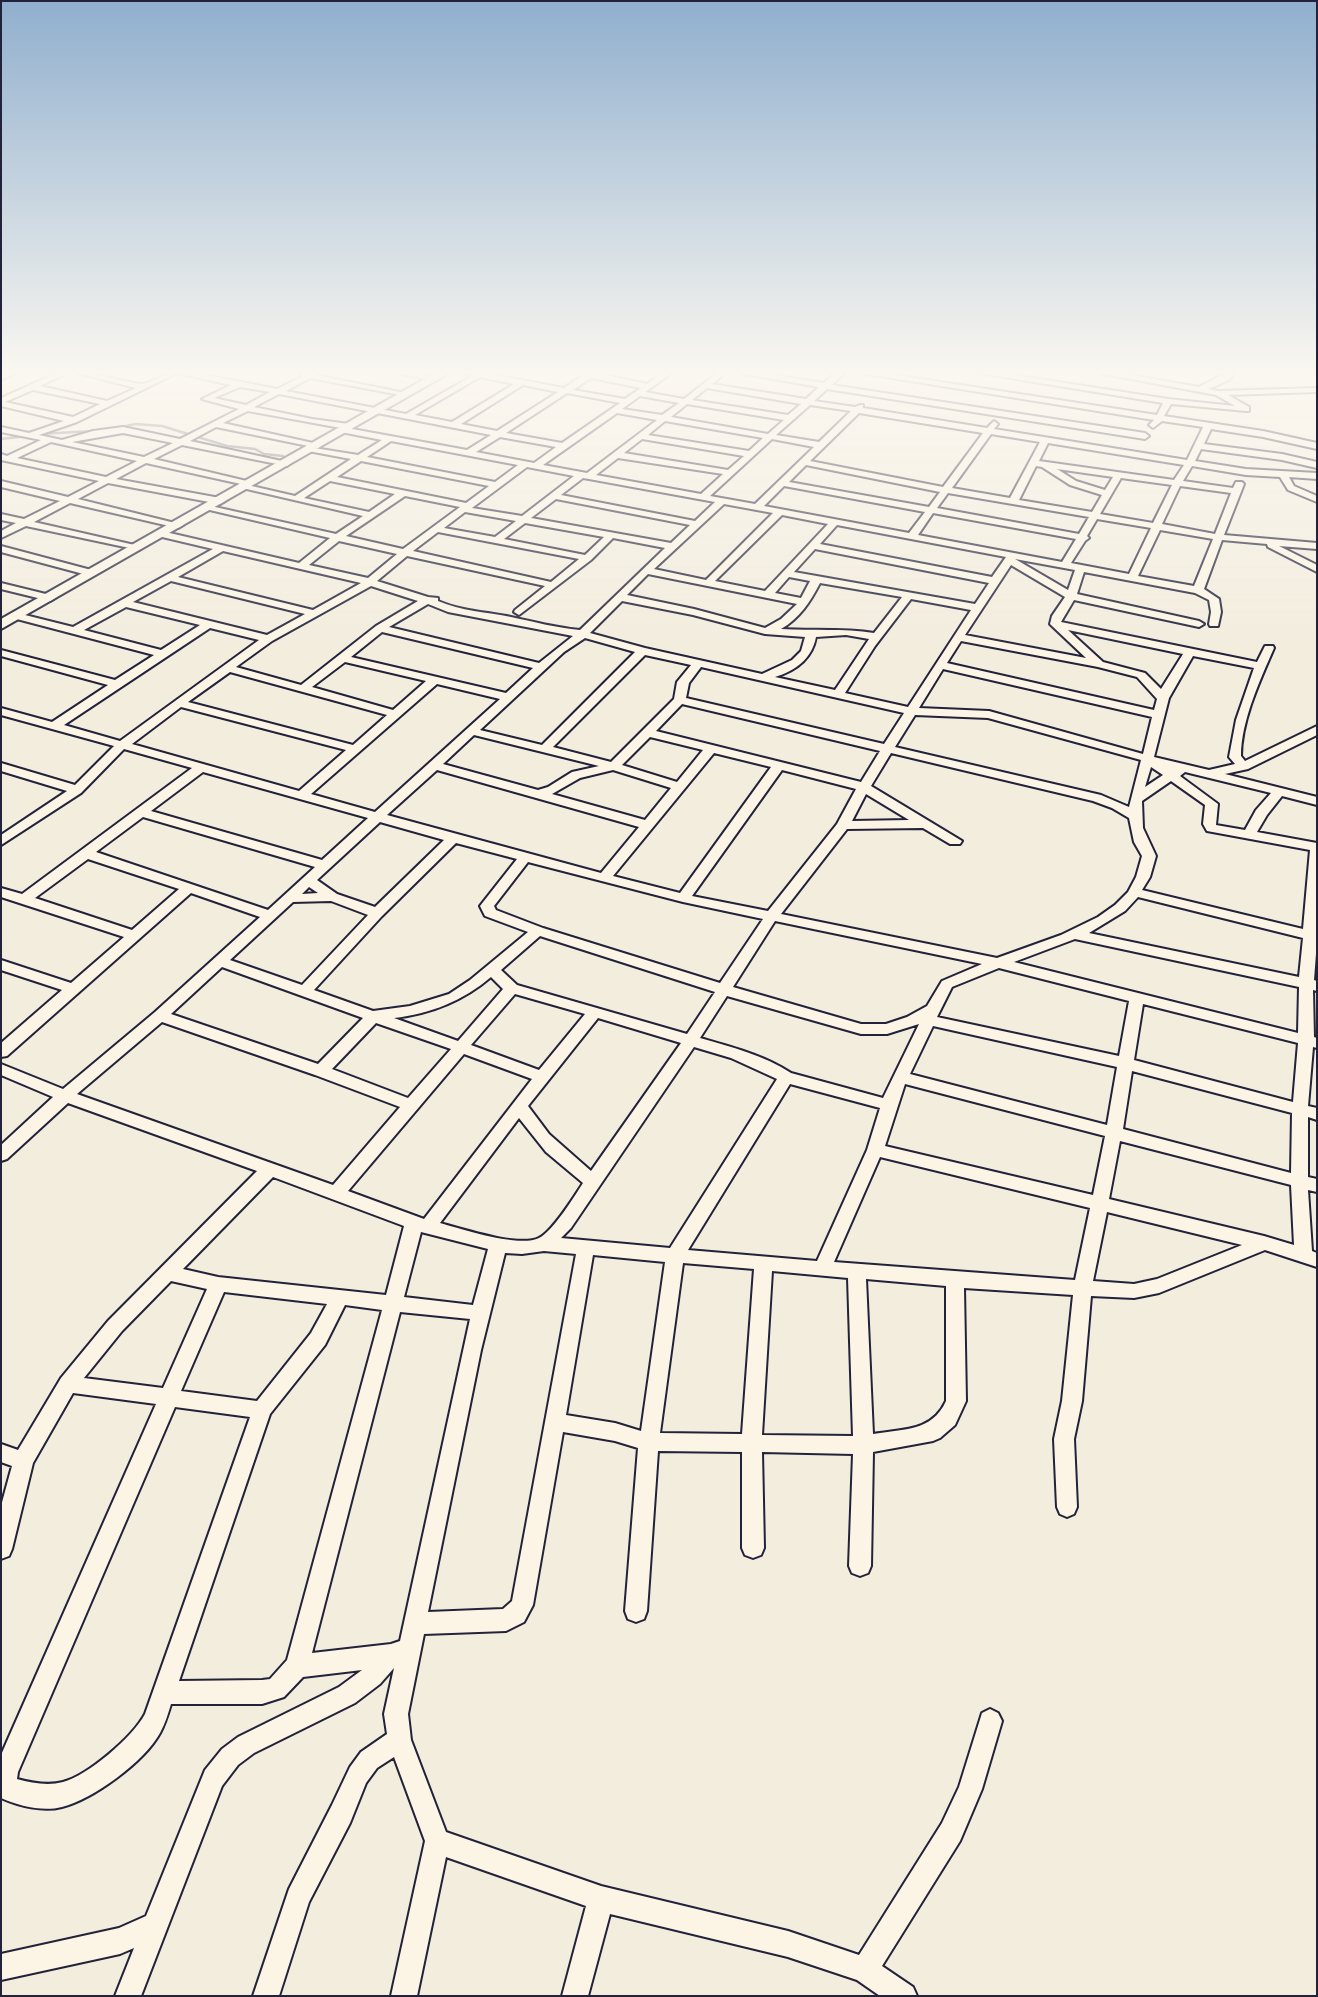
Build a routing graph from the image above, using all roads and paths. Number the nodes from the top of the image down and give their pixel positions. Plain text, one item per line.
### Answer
1 (39, 466) edge
2 (135, 466) edge
3 (167, 466) edge
4 (281, 466) edge
5 (347, 466) edge
6 (401, 466) edge
7 (528, 466) edge
8 (536, 466) edge
9 (600, 466) edge
10 (688, 466) edge
11 (738, 466) edge
12 (799, 466) edge
13 (824, 466) edge
14 (964, 466) edge
15 (1032, 466) edge
16 (1047, 466) edge
17 (1055, 466) edge
18 (1188, 466) edge
19 (1210, 466) edge
20 (1269, 466) edge
21 (1246, 472) junction
22 (731, 473) junction
23 (1120, 474) junction
24 (1271, 475) junction
25 (585, 476) junction
26 (1284, 476) junction
27 (1317, 476) edge
28 (329, 478) junction
29 (107, 480) junction
30 (782, 483) junction
31 (1177, 483) junction
32 (1, 484) edge
33 (247, 485) junction
34 (497, 485) junction
35 (946, 490) junction
36 (1234, 491) junction
37 (403, 493) junction
38 (1108, 494) junction
39 (554, 496) junction
40 (703, 497) junction
41 (296, 499) junction
42 (1317, 499) edge
43 (1014, 500) junction
44 (68, 501) junction
45 (220, 501) junction
46 (722, 501) junction
47 (758, 507) junction
48 (206, 508) junction
49 (466, 508) junction
50 (932, 510) junction
51 (780, 511) junction
52 (371, 515) junction
53 (1097, 515) junction
54 (1, 517) edge
55 (523, 520) junction
56 (836, 521) junction
57 (24, 522) junction
58 (697, 524) junction
59 (178, 525) junction
60 (1158, 526) junction
61 (437, 529) junction
62 (161, 534) junction
63 (1, 535) edge
64 (610, 536) junction
65 (912, 536) junction
66 (338, 537) junction
67 (1218, 537) junction
68 (1084, 538) junction
69 (497, 540) junction
70 (1268, 543) junction
71 (672, 546) junction
72 (815, 546) junction
73 (1317, 546) edge
74 (136, 548) junction
75 (221, 548) junction
76 (1, 549) edge
77 (405, 552) junction
78 (1011, 557) junction
79 (587, 558) junction
80 (1066, 564) junction
81 (301, 566) junction
82 (1081, 567) junction
83 (1317, 569) edge
84 (646, 571) junction
85 (91, 573) junction
86 (789, 574) junction
87 (1133, 576) junction
88 (167, 578) junction
89 (817, 578) junction
90 (995, 581) junction
91 (370, 582) junction
92 (708, 583) junction
93 (552, 585) junction
94 (1, 586) edge
95 (1198, 590) junction
96 (768, 594) junction
97 (909, 595) junction
98 (1071, 596) junction
99 (620, 597) junction
100 (50, 598) junction
101 (427, 600) junction
102 (805, 602) junction
103 (124, 604) junction
104 (977, 608) junction
105 (519, 612) junction
106 (314, 613) junction
107 (17, 616) junction
108 (1054, 624) junction
109 (1199, 624) dead end
110 (1214, 624) dead end
111 (1, 625) edge
112 (207, 625) junction
113 (380, 628) junction
114 (549, 630) junction
115 (75, 631) junction
116 (765, 631) junction
117 (583, 634) junction
118 (811, 634) junction
119 (959, 636) junction
120 (877, 637) junction
121 (268, 639) junction
122 (1269, 648) dead end
123 (560, 650) junction
124 (643, 651) junction
125 (1190, 652) junction
126 (1, 653) edge
127 (162, 654) junction
128 (344, 658) junction
129 (699, 663) junction
130 (1100, 664) junction
131 (940, 665) junction
132 (541, 666) junction
133 (1259, 666) junction
134 (228, 668) junction
135 (763, 676) junction
136 (434, 680) junction
137 (116, 684) junction
138 (304, 688) junction
139 (838, 694) junction
140 (508, 697) junction
141 (1163, 698) junction
142 (680, 700) junction
143 (179, 703) junction
144 (1, 711) edge
145 (912, 711) junction
146 (396, 714) junction
147 (1160, 715) junction
148 (54, 726) junction
149 (1317, 730) edge
150 (471, 731) junction
151 (646, 732) junction
152 (121, 746) junction
153 (712, 747) junction
154 (545, 748) junction
155 (890, 748) junction
156 (355, 749) junction
157 (1148, 759) junction
158 (780, 764) junction
159 (434, 765) junction
160 (614, 766) junction
161 (1244, 766) junction
162 (1, 767) edge
163 (200, 768) junction
164 (1187, 769) junction
165 (1208, 775) junction
166 (1172, 776) junction
167 (680, 787) junction
168 (864, 787) junction
169 (77, 790) junction
170 (1278, 792) junction
171 (538, 794) junction
172 (301, 796) junction
173 (1136, 800) junction
174 (1317, 801) edge
175 (141, 812) junction
176 (377, 815) junction
177 (1134, 816) junction
178 (648, 825) junction
179 (843, 825) junction
180 (924, 825) junction
181 (7, 830) edge
182 (1249, 834) junction
183 (453, 838) junction
184 (1, 841) edge
185 (955, 841) dead end
186 (1317, 847) edge
187 (84, 853) junction
188 (525, 857) junction
189 (324, 865) junction
190 (604, 878) junction
191 (308, 880) junction
192 (188, 889) junction
193 (1, 892) edge
194 (1135, 892) junction
195 (332, 897) junction
196 (289, 898) junction
197 (683, 898) junction
198 (25, 899) junction
199 (377, 913) junction
200 (269, 915) junction
201 (771, 917) junction
202 (538, 931) junction
203 (1076, 935) junction
204 (134, 936) junction
205 (1313, 936) edge
206 (219, 962) junction
207 (999, 962) junction
208 (1, 965) edge
209 (492, 969) junction
210 (1311, 985) edge
211 (512, 988) junction
212 (74, 989) junction
213 (722, 989) junction
214 (304, 992) junction
215 (1137, 996) junction
216 (595, 1012) junction
217 (931, 1014) junction
218 (375, 1015) junction
219 (160, 1016) junction
220 (691, 1040) junction
221 (1312, 1042) edge
222 (462, 1047) junction
223 (1, 1052) edge
224 (1124, 1063) junction
225 (1, 1070) edge
226 (321, 1071) junction
227 (541, 1076) junction
228 (786, 1077) junction
229 (901, 1077) junction
230 (65, 1096) junction
231 (889, 1105) junction
232 (413, 1106) junction
233 (520, 1107) junction
234 (1300, 1110) junction
235 (1317, 1114) edge
236 (1114, 1131) junction
237 (875, 1150) junction
238 (1, 1155) edge
239 (270, 1169) junction
240 (593, 1182) junction
241 (1300, 1182) junction
242 (1317, 1186) edge
243 (336, 1193) junction
244 (1100, 1203) junction
245 (420, 1225) junction
246 (1264, 1243) junction
247 (544, 1244) junction
248 (498, 1245) junction
249 (586, 1247) junction
250 (675, 1255) junction
251 (1310, 1257) edge
252 (763, 1263) junction
253 (823, 1267) junction
254 (857, 1271) junction
255 (169, 1273) junction
256 (955, 1280) junction
257 (218, 1284) junction
258 (1083, 1288) junction
259 (340, 1297) junction
260 (392, 1302) junction
261 (480, 1313) junction
262 (68, 1384) junction
263 (169, 1399) junction
264 (262, 1410) junction
265 (554, 1422) junction
266 (649, 1442) junction
267 (752, 1442) junction
268 (863, 1446) junction
269 (9, 1459) edge
270 (1067, 1507) dead end
271 (753, 1548) dead end
272 (1, 1549) edge
273 (860, 1566) dead end
274 (636, 1611) dead end
275 (416, 1623) junction
276 (401, 1651) junction
277 (297, 1666) junction
278 (163, 1693) junction
279 (990, 1720) dead end
280 (399, 1740) junction
281 (437, 1842) junction
282 (601, 1899) junction
283 (154, 1926) junction
284 (1, 1967) edge
285 (865, 1970) junction
286 (128, 1996) edge
287 (266, 1996) edge
288 (404, 1996) edge
289 (575, 1996) edge
290 (904, 1996) edge

1 - 29 street
2 - 29 street
3 - 33 street
4 - 33 street
5 - 28 street
6 - 34 street
7 - 34 street
8 - 25 street
9 - 25 street
10 - 22 street
11 - 22 street
12 - 30 street
13 - 35 street
14 - 35 street
15 - 43 street
16 - 38 street
17 - 23 street
18 - 31 street
19 - 21 street
20 - 24 street
21 - 24 street
21 - 36 street
22 - 40 street
23 - 31 street
23 - 38 street
24 - 26 street
25 - 39 street
25 - 40 street
26 - 27 street
26 - 42 street
28 - 37 street
28 - 41 street
29 - 44 street
29 - 45 street
30 - 47 street
30 - 50 street
31 - 36 street
31 - 60 street
32 - 44 street
33 - 41 street
33 - 45 street
34 - 49 street
35 - 43 street
35 - 50 street
36 - 67 street
37 - 49 street
37 - 52 street
38 - 53 street
39 - 55 street
39 - 58 street
40 - 46 street
41 - 52 street
43 - 53 street
44 - 57 street
44 - 59 street
45 - 48 street
46 - 47 street
46 - 58 street
47 - 51 street
48 - 59 street
48 - 66 street
49 - 55 street
49 - 61 street
50 - 65 street
50 - 68 street
51 - 56 street
51 - 92 street
52 - 66 street
53 - 60 street
53 - 68 street
54 - 57 street
55 - 64 street
55 - 69 street
56 - 65 street
56 - 72 street
57 - 63 street
57 - 74 street
58 - 71 street
59 - 62 street
60 - 67 street
60 - 87 street
61 - 69 street
61 - 77 street
62 - 74 street
62 - 75 street
64 - 71 street
64 - 79 street
65 - 78 street
66 - 77 street
66 - 81 street
67 - 70 street
67 - 95 street
68 - 80 street
69 - 79 street
70 - 73 street
70 - 83 street
71 - 84 street
72 - 86 street
72 - 90 street
74 - 85 street
75 - 81 street
75 - 88 street
76 - 85 street
77 - 91 street
77 - 93 street
78 - 80 street
78 - 90 street
78 - 98 street
79 - 93 street
80 - 82 street
81 - 91 street
82 - 87 street
82 - 98 street
84 - 92 street
84 - 99 street
85 - 100 street
86 - 89 street
86 - 96 street
87 - 95 street
88 - 103 street
88 - 106 street
89 - 97 street
89 - 102 street
90 - 104 street
91 - 101 street
91 - 106 street
92 - 96 street
93 - 105 street
94 - 100 street
95 - 110 street
96 - 102 street
97 - 104 street
97 - 120 street
98 - 108 street
98 - 109 street
99 - 116 street
99 - 117 street
100 - 107 street
101 - 105 street
101 - 113 street
101 - 114 street
102 - 116 street
103 - 112 street
103 - 115 street
104 - 119 street
105 - 114 street
106 - 121 street
107 - 111 street
107 - 115 street
108 - 125 street
108 - 130 street
112 - 121 street
112 - 127 street
113 - 128 street
113 - 132 street
114 - 117 street
114 - 123 street
115 - 127 street
116 - 118 street
117 - 123 street
117 - 124 street
118 - 120 street
118 - 135 street
119 - 130 street
119 - 131 street
120 - 139 street
121 - 134 street
122 - 133 street
123 - 132 street
124 - 129 street
124 - 154 street
125 - 133 street
125 - 141 street
126 - 137 street
127 - 137 street
128 - 136 street
128 - 138 street
129 - 135 street
129 - 142 street
130 - 141 street
131 - 145 street
131 - 147 street
132 - 140 street
133 - 161 street
134 - 138 street
134 - 143 street
135 - 139 street
136 - 140 street
136 - 146 street
137 - 148 street
138 - 146 street
139 - 145 street
140 - 150 street
141 - 147 street
142 - 151 street
142 - 155 street
143 - 152 street
143 - 156 street
144 - 148 street
145 - 155 street
145 - 157 street
146 - 156 street
147 - 157 street
148 - 152 street
149 - 161 street
150 - 154 street
150 - 159 street
151 - 153 street
151 - 160 street
152 - 163 street
152 - 169 street
153 - 158 street
153 - 167 street
154 - 160 street
155 - 168 street
155 - 177 street
156 - 172 street
157 - 164 street
157 - 166 street
157 - 173 street
158 - 168 street
158 - 197 street
159 - 171 street
159 - 176 street
160 - 167 street
160 - 171 street
161 - 165 street
162 - 169 street
163 - 172 street
163 - 175 street
164 - 165 street
164 - 166 street
165 - 170 street
166 - 173 street
166 - 182 street
167 - 178 street
168 - 179 street
168 - 180 street
169 - 181 street
170 - 174 street
170 - 182 street
171 - 178 street
172 - 176 street
173 - 177 street
175 - 187 street
175 - 189 street
176 - 183 street
176 - 189 street
177 - 194 street
178 - 190 street
179 - 180 street
179 - 201 street
180 - 185 street
181 - 184 street
182 - 186 street
183 - 188 street
183 - 199 street
186 - 205 street
187 - 192 street
187 - 198 street
188 - 190 street
188 - 202 street
189 - 191 street
190 - 197 street
191 - 195 street
191 - 196 street
192 - 200 street
192 - 204 street
193 - 198 street
194 - 203 street
194 - 205 street
195 - 196 street
195 - 199 street
196 - 200 street
197 - 201 street
198 - 204 street
199 - 214 street
200 - 206 street
201 - 207 street
201 - 213 street
202 - 209 street
202 - 213 street
203 - 207 street
203 - 210 street
204 - 212 street
205 - 210 street
206 - 214 street
206 - 219 street
207 - 215 street
207 - 217 street
208 - 212 street
209 - 211 street
209 - 218 street
210 - 221 street
211 - 216 street
211 - 222 street
212 - 223 street
213 - 217 street
213 - 220 street
214 - 218 street
215 - 221 street
215 - 224 street
216 - 220 street
216 - 227 street
217 - 224 street
217 - 229 street
218 - 222 street
218 - 226 street
219 - 226 street
219 - 230 street
220 - 228 street
220 - 240 street
221 - 234 street
222 - 227 street
222 - 232 street
224 - 234 street
224 - 236 street
225 - 230 street
226 - 232 street
227 - 233 street
228 - 231 street
228 - 250 street
229 - 231 street
229 - 236 street
230 - 238 street
230 - 239 street
231 - 237 street
232 - 243 street
233 - 240 street
233 - 245 street
234 - 235 street
234 - 241 street
236 - 241 street
236 - 244 street
237 - 244 street
237 - 253 street
239 - 243 street
239 - 255 street
240 - 247 street
241 - 242 street
241 - 251 street
243 - 245 street
244 - 246 street
244 - 258 street
245 - 248 street
245 - 260 street
246 - 251 street
246 - 258 street
247 - 248 street
247 - 249 street
248 - 261 street
249 - 250 street
249 - 265 street
250 - 252 street
250 - 266 street
252 - 253 street
252 - 267 street
253 - 254 street
254 - 256 street
254 - 268 street
255 - 257 street
255 - 262 street
256 - 258 street
256 - 268 street
257 - 259 street
257 - 263 street
258 - 270 street
259 - 260 street
259 - 264 street
260 - 261 street
260 - 277 street
261 - 275 street
262 - 263 street
262 - 269 street
263 - 264 street
263 - 278 street
264 - 278 street
265 - 266 street
265 - 275 street
266 - 267 street
266 - 274 street
267 - 268 street
267 - 271 street
268 - 273 street
269 - 272 street
275 - 276 street
276 - 277 street
276 - 280 street
276 - 283 street
277 - 278 street
279 - 285 street
280 - 281 street
280 - 287 street
281 - 282 street
281 - 288 street
282 - 285 street
282 - 289 street
283 - 284 street
283 - 286 street
285 - 290 street

